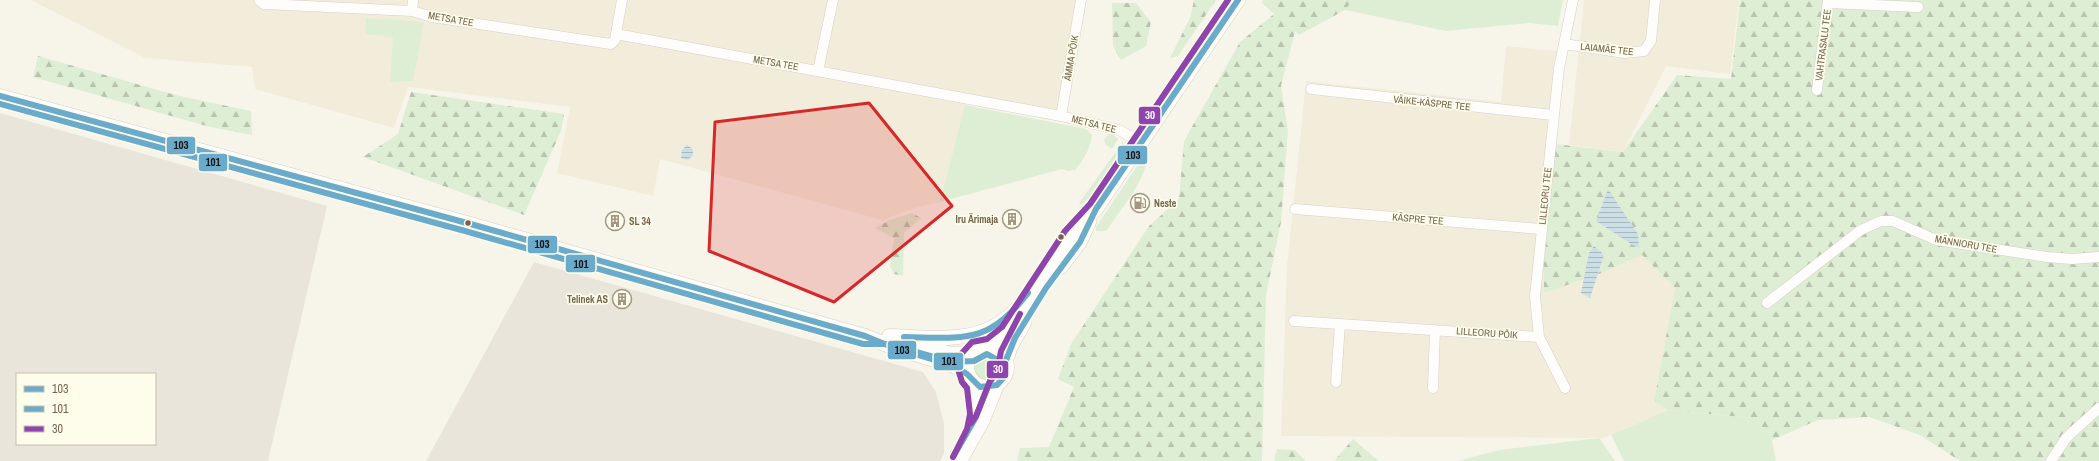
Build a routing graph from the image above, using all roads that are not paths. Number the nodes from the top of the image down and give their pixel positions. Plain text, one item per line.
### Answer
1 (259, 0) edge
2 (413, 0) edge
3 (622, 0) edge
4 (833, 0) edge
5 (1081, 0) edge
6 (1238, 0) edge
7 (1573, 0) edge
8 (1655, 0) edge
9 (1828, 2) edge
10 (1918, 7) dead end
11 (412, 11) junction
12 (616, 34) junction
13 (1564, 44) junction
14 (818, 70) junction
15 (1311, 89) dead end
16 (1817, 90) dead end
17 (0, 96) edge
18 (1553, 115) junction
19 (1061, 116) junction
20 (1141, 142) junction
21 (1096, 209) junction
22 (1295, 209) dead end
23 (1541, 229) junction
24 (2099, 257) edge
25 (1050, 267) junction
26 (1767, 303) dead end
27 (1294, 321) dead end
28 (1340, 324) junction
29 (1435, 330) junction
30 (865, 336) junction
31 (888, 336) junction
32 (1539, 336) junction
33 (990, 347) junction
34 (972, 353) junction
35 (1006, 360) junction
36 (971, 379) junction
37 (1336, 382) dead end
38 (997, 385) junction
39 (1433, 388) dead end
40 (1565, 388) dead end
41 (2099, 408) edge
42 (975, 432) junction
43 (960, 461) edge
44 (2051, 461) edge

1 - 11 street, METSA TEE
2 - 11 street
3 - 12 street
4 - 14 street
5 - 19 street, ÄMMA PÕIK
6 - 20 main road
7 - 13 street, LILLEORU TEE
8 - 13 street, LAIAMÄE TEE
9 - 10 street
9 - 16 street, VAHTRASALU TEE
11 - 12 street, METSA TEE
12 - 14 street, METSA TEE
13 - 18 street, LILLEORU TEE
14 - 19 street, METSA TEE
15 - 18 street, VÄIKE-KÄSPRE TEE
17 - 30 main road
18 - 23 street, LILLEORU TEE
19 - 20 street, METSA TEE
20 - 21 main road
21 - 25 main road
21 - 35 main road
22 - 23 street, KÄSPRE TEE
23 - 32 street, LILLEORU TEE
24 - 26 street, MÄNNIORU TEE
25 - 31 main road
25 - 33 main road
27 - 28 street, LILLEORU PÕIK
28 - 29 street, LILLEORU PÕIK
28 - 37 street
29 - 32 street, LILLEORU PÕIK
29 - 39 street
30 - 31 main road
30 - 36 main road
31 - 34 main road
32 - 40 street, LILLEORU TEE
33 - 34 main road
33 - 35 main road
34 - 36 main road
35 - 38 main road
36 - 38 main road
36 - 42 main road
38 - 42 main road
41 - 44 street
42 - 43 main road

